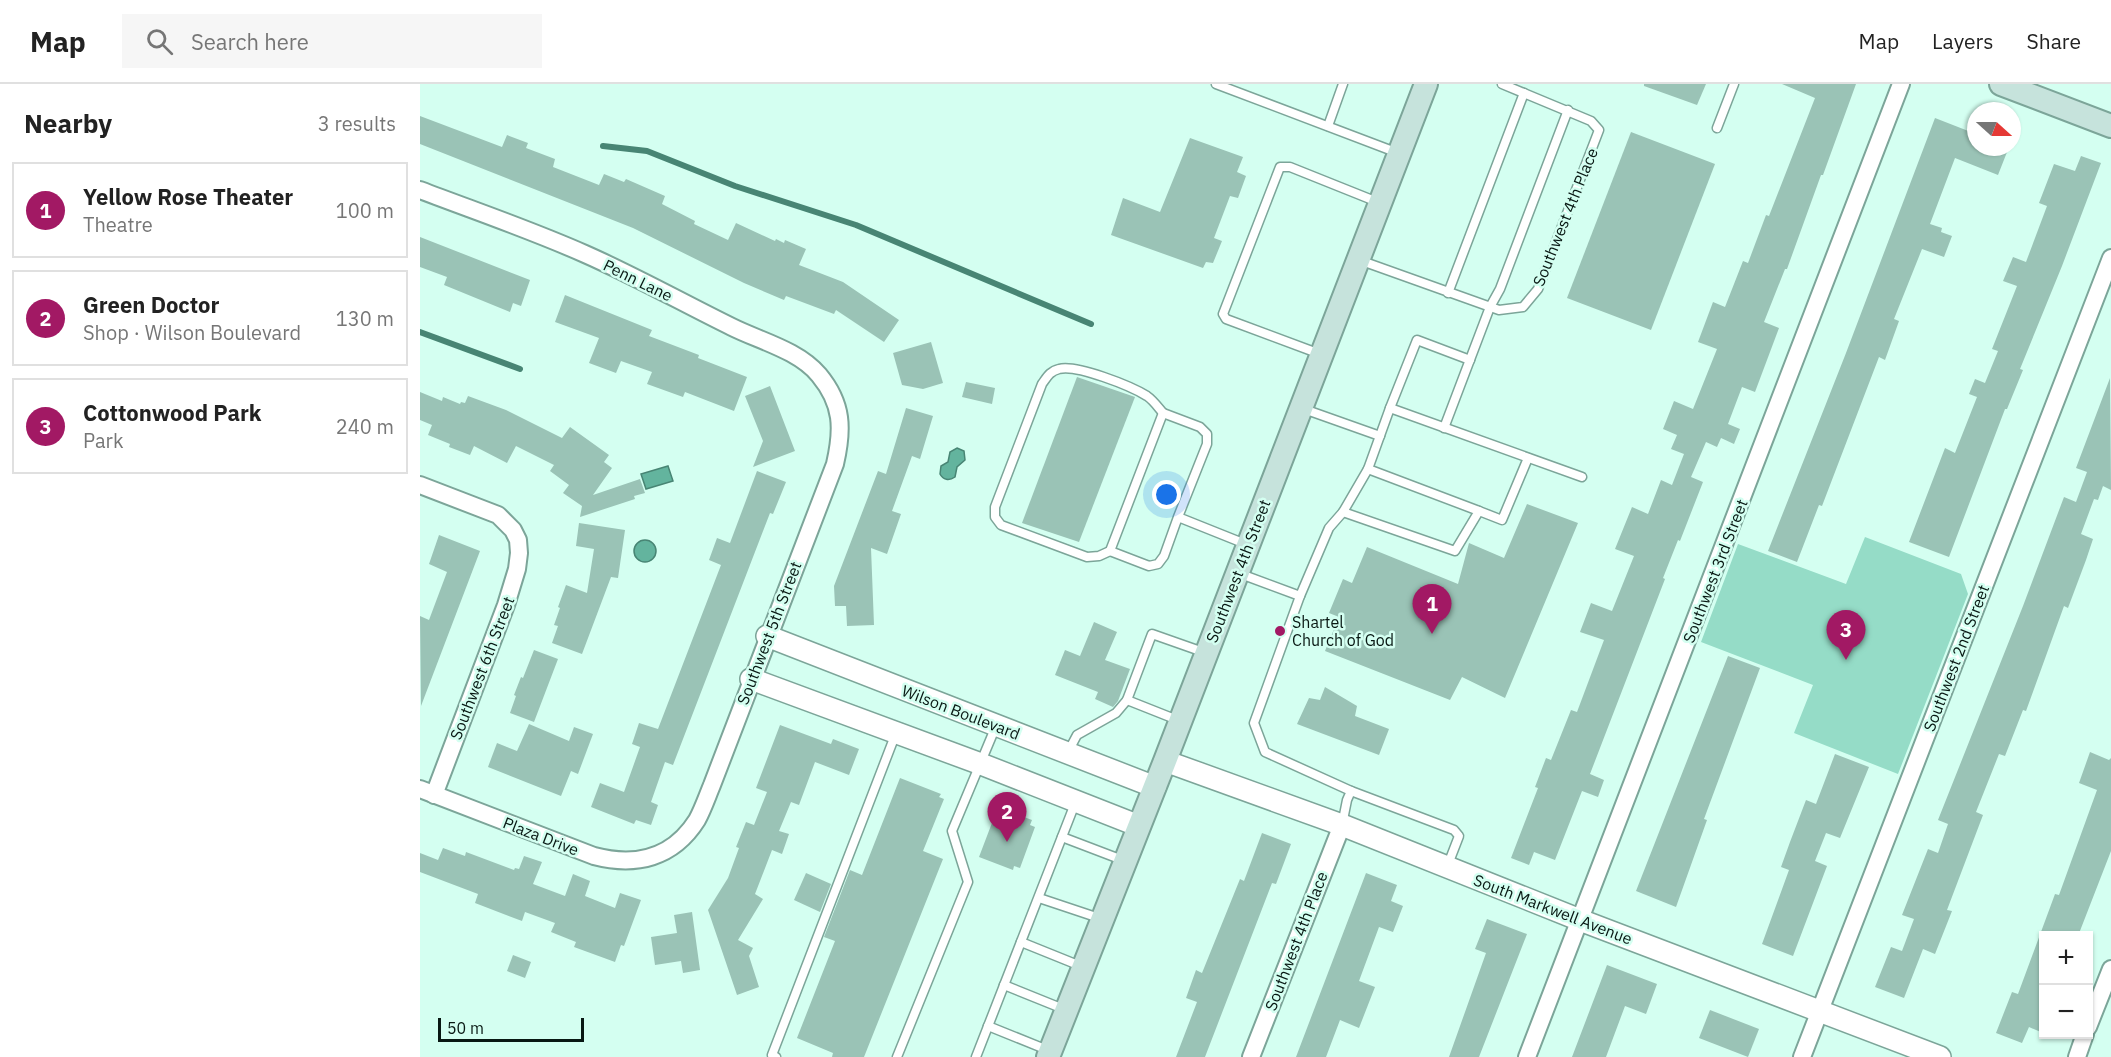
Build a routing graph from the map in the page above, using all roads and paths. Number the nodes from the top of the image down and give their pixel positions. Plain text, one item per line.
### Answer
1 (1216, 84) edge
2 (1343, 84) edge
3 (1426, 84) edge
4 (1502, 84) edge
5 (1734, 84) edge
6 (1901, 84) edge
7 (2001, 84) edge
8 (1524, 93) junction
9 (1568, 110) junction
10 (1328, 126) junction
11 (2111, 126) edge
12 (1717, 128) dead end
13 (1399, 153) junction
14 (420, 190) edge
15 (1380, 203) junction
16 (2111, 258) edge
17 (1359, 260) junction
18 (1448, 292) junction
19 (1490, 307) junction
20 (1322, 355) junction
21 (1470, 360) junction
22 (835, 401) joint
23 (1301, 408) junction
24 (1390, 408) junction
25 (1163, 413) junction
26 (1444, 428) junction
27 (1380, 436) junction
28 (1528, 458) junction
29 (1368, 469) junction
30 (1582, 477) dead end
31 (420, 485) edge
32 (1479, 511) junction
33 (1343, 512) junction
34 (1178, 517) junction
35 (1248, 545) junction
36 (1110, 551) junction
37 (1238, 572) junction
38 (1300, 596) junction
39 (767, 636) junction
40 (1207, 653) junction
41 (751, 679) junction
42 (1127, 700) junction
43 (1180, 721) junction
44 (996, 726) junction
45 (896, 733) junction
46 (1068, 753) junction
47 (1165, 761) junction
48 (981, 764) junction
49 (1155, 787) junction
50 (1351, 791) junction
51 (427, 792) edge
52 (1076, 801) junction
53 (1342, 825) junction
54 (1139, 826) junction
55 (1062, 837) junction
56 (665, 851) joint
57 (1126, 861) junction
58 (1447, 867) junction
59 (1039, 898) junction
60 (1102, 920) junction
61 (1580, 920) junction
62 (1021, 942) junction
63 (1083, 967) junction
64 (2111, 969) edge
65 (1004, 985) junction
66 (1067, 1010) junction
67 (1820, 1011) junction
68 (2093, 1014) edge
69 (988, 1026) junction
70 (2084, 1039) edge
71 (1049, 1054) edge
72 (776, 1057) edge
73 (897, 1057) edge
74 (976, 1057) edge
75 (1251, 1057) edge
76 (1527, 1057) edge
77 (1802, 1057) edge
78 (1940, 1057) edge
79 (2077, 1057) edge

1 - 10 lane
2 - 10 lane
3 - 13 main road, Southwest 4th Street
4 - 8 lane
5 - 12 lane
6 - 61 street, Southwest 3rd Street
7 - 11 main road
8 - 9 lane
8 - 18 lane
9 - 19 lane
9 - 19 lane, Southwest 4th Place
10 - 13 lane
13 - 15 main road, Southwest 4th Street
14 - 22 street, Penn Lane
15 - 17 main road, Southwest 4th Street
15 - 20 lane
16 - 67 street, Southwest 2nd Street
17 - 18 lane, Southwest 4th Place
17 - 20 main road, Southwest 4th Street
18 - 19 lane, Southwest 4th Place
19 - 21 lane
20 - 23 main road, Southwest 4th Street
21 - 24 lane
21 - 26 lane
22 - 39 street, Southwest 5th Street
23 - 27 lane
23 - 35 main road, Southwest 4th Street
24 - 26 lane
24 - 27 lane
25 - 34 lane
25 - 36 lane
25 - 36 lane
26 - 28 lane
27 - 29 lane
28 - 30 lane
28 - 32 lane
29 - 32 lane
29 - 33 lane
31 - 51 street, Southwest 6th Street
32 - 33 lane
33 - 38 lane
34 - 35 lane
34 - 36 lane
35 - 37 main road, Southwest 4th Street
37 - 38 lane
37 - 40 main road, Southwest 4th Street
38 - 50 lane
39 - 41 street, Southwest 5th Street
39 - 44 street, Wilson Boulevard
40 - 42 lane
40 - 43 main road, Southwest 4th Street
41 - 45 street
41 - 56 street, Southwest 5th Street
42 - 43 lane
42 - 46 lane
43 - 47 main road, Southwest 4th Street
44 - 46 street, Wilson Boulevard
44 - 48 lane
45 - 48 street
45 - 72 lane
46 - 49 street, Wilson Boulevard
47 - 49 main road, Southwest 4th Street
47 - 53 street, South Markwell Avenue
48 - 52 street
48 - 73 lane
49 - 54 main road, Southwest 4th Street
50 - 53 lane
50 - 58 lane
51 - 56 street, Plaza Drive
52 - 54 street
52 - 55 lane
53 - 58 street, South Markwell Avenue
53 - 75 street, Southwest 4th Place
54 - 57 main road, Southwest 4th Street
55 - 57 lane
55 - 59 lane
57 - 60 main road, Southwest 4th Street
58 - 61 street, South Markwell Avenue
59 - 60 lane
59 - 62 lane
60 - 63 main road, Southwest 4th Street
61 - 67 street, South Markwell Avenue
61 - 76 street, Southwest 3rd Street
62 - 63 lane
62 - 65 lane
63 - 66 main road, Southwest 4th Street
64 - 68 street
65 - 66 lane
65 - 69 lane
66 - 71 main road, Southwest 4th Street
67 - 77 street, Southwest 2nd Street
67 - 78 street, South Markwell Avenue
69 - 71 lane
69 - 74 lane
70 - 79 street

